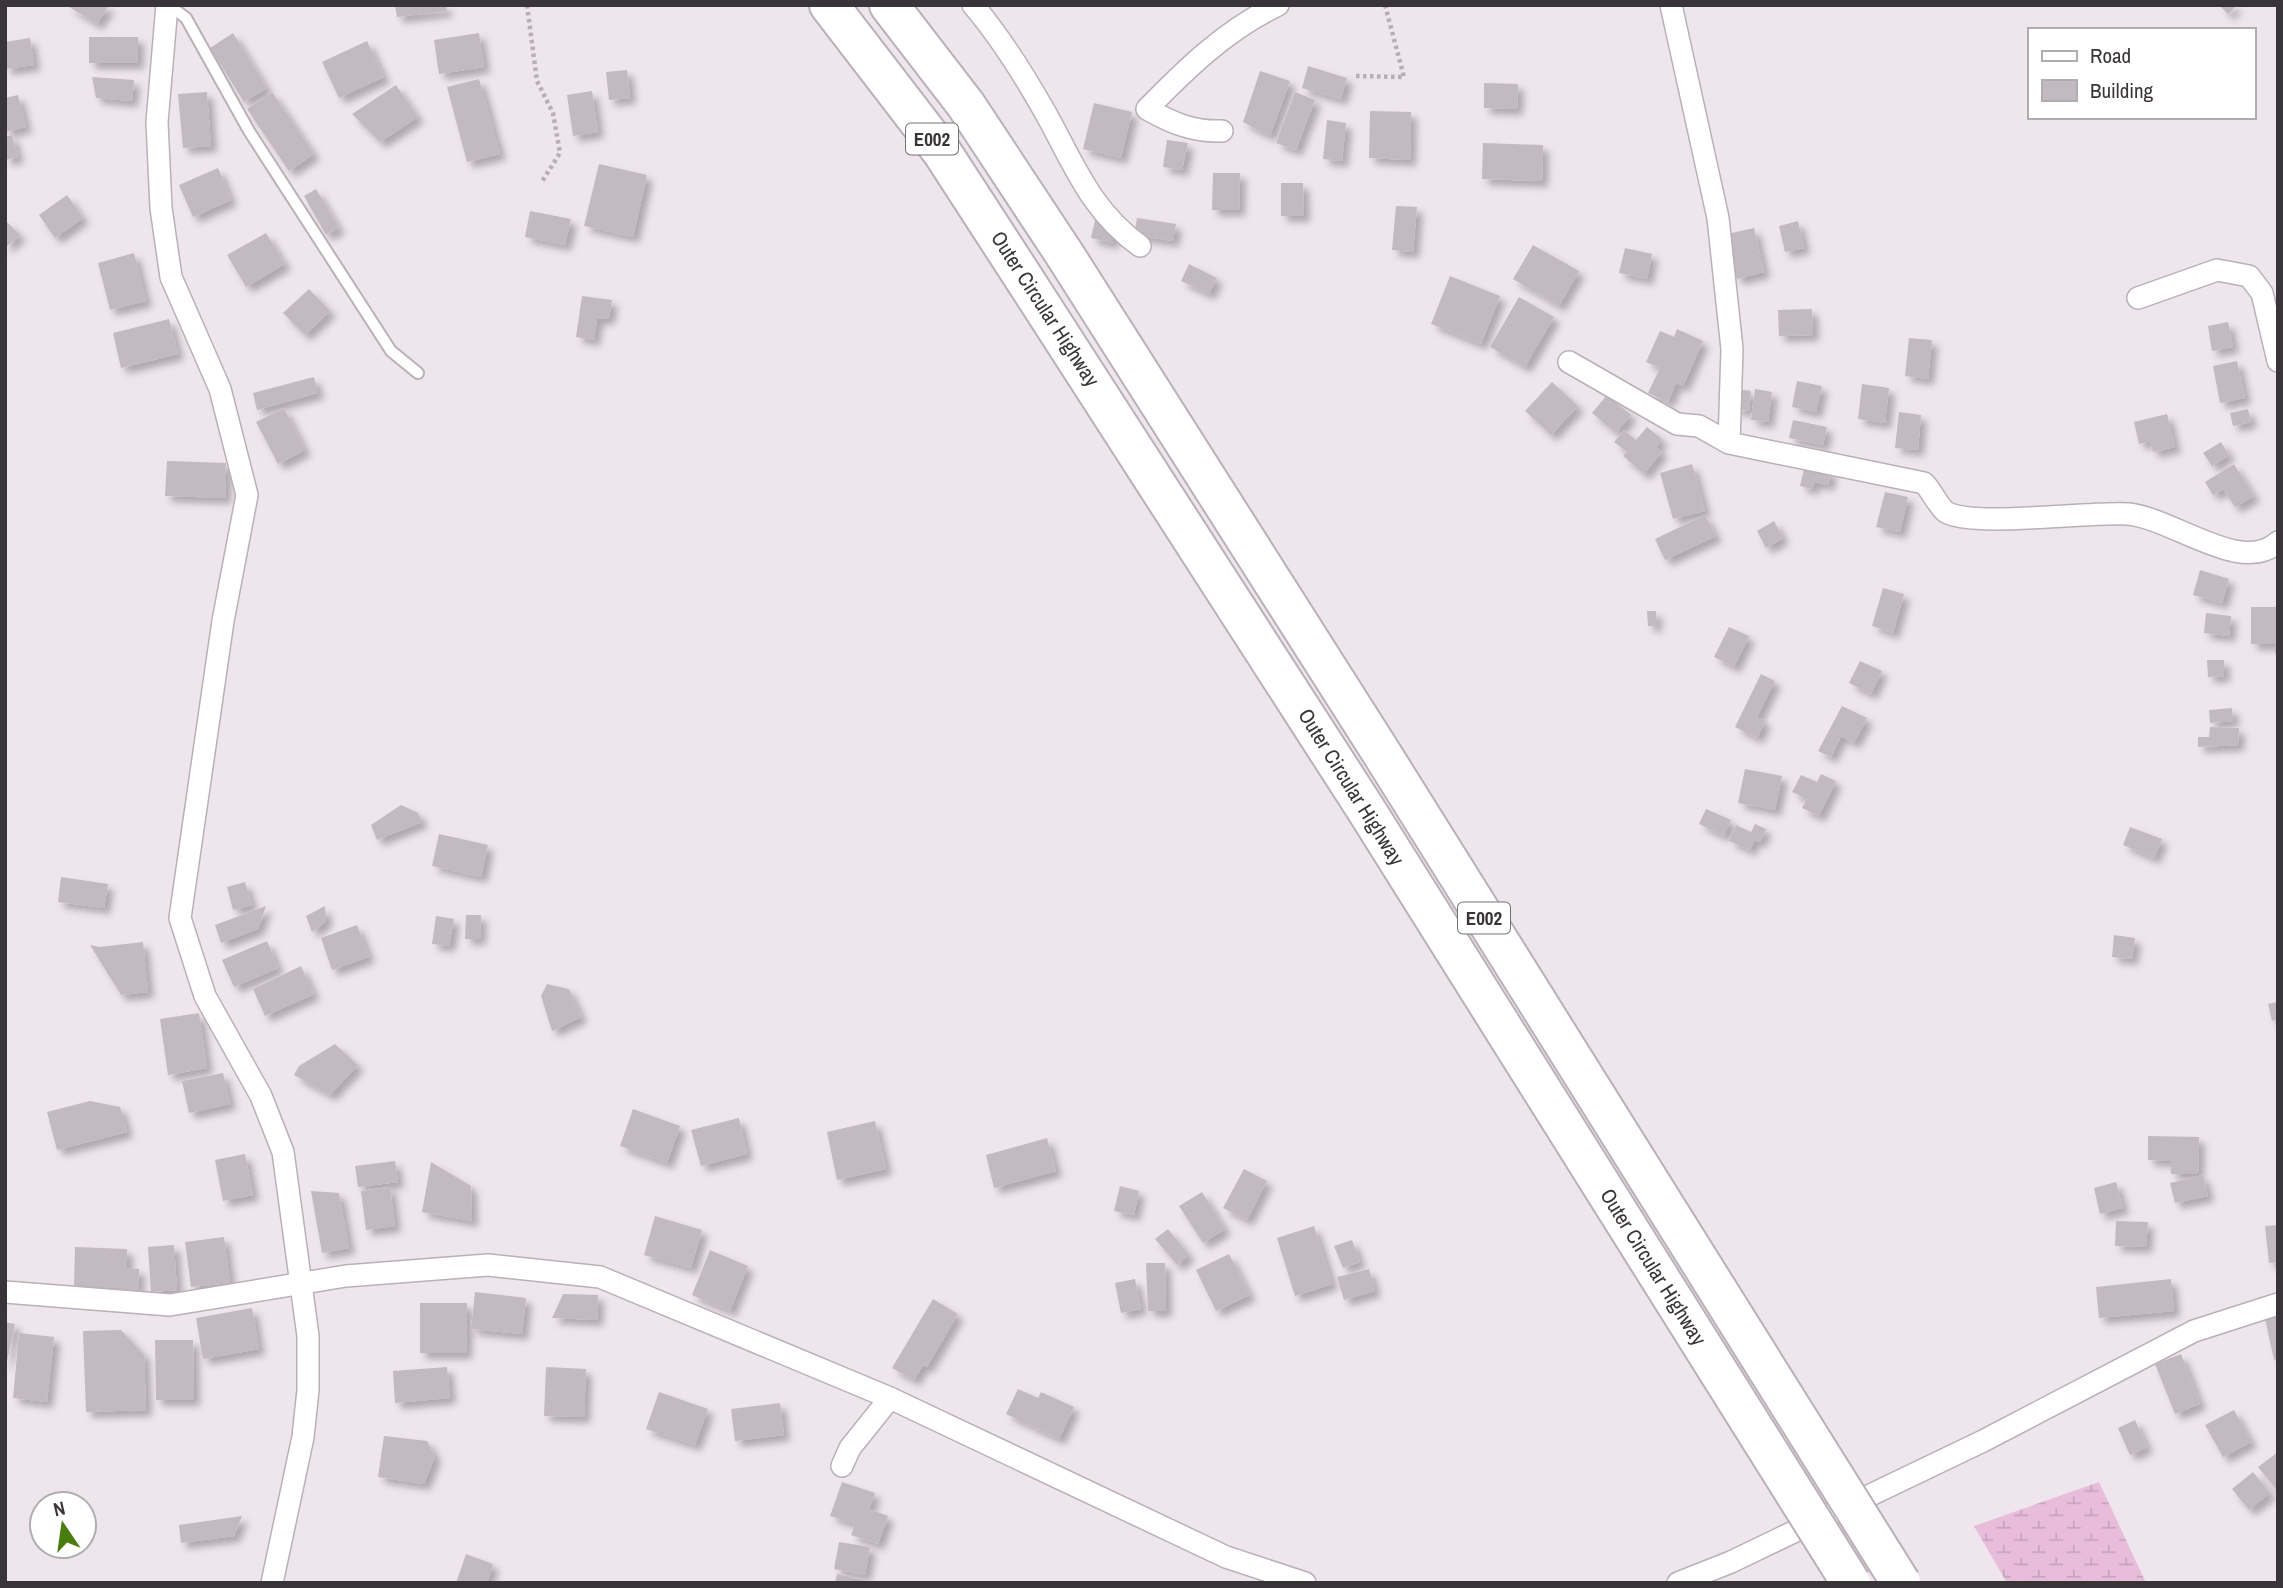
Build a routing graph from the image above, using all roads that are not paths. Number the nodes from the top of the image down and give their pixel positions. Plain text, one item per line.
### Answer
1 (168, 5) edge
2 (829, 5) edge
3 (889, 5) edge
4 (974, 5) edge
5 (1278, 5) edge
6 (1671, 5) edge
7 (1222, 131) dead end
8 (1140, 246) dead end
9 (2138, 298) dead end
10 (2278, 361) edge
11 (1569, 362) dead end
12 (418, 373) dead end
13 (1729, 443) junction
14 (2278, 542) edge
15 (301, 1285) junction
16 (5, 1292) edge
17 (2278, 1304) edge
18 (890, 1398) junction
19 (842, 1465) dead end
20 (272, 1583) edge
21 (1305, 1583) edge
22 (1678, 1583) edge
23 (1851, 1583) edge
24 (1901, 1583) edge

1 - 12 lane
1 - 15 street
2 - 23 highway, Outer Circular Highway / E002, bridge
3 - 24 highway, Outer Circular Highway / E002, bridge
4 - 8 street
5 - 7 street
6 - 13 street
9 - 10 street
11 - 13 street
13 - 14 street
15 - 16 street
15 - 18 street
15 - 20 street
17 - 22 street
18 - 19 street
18 - 21 street

